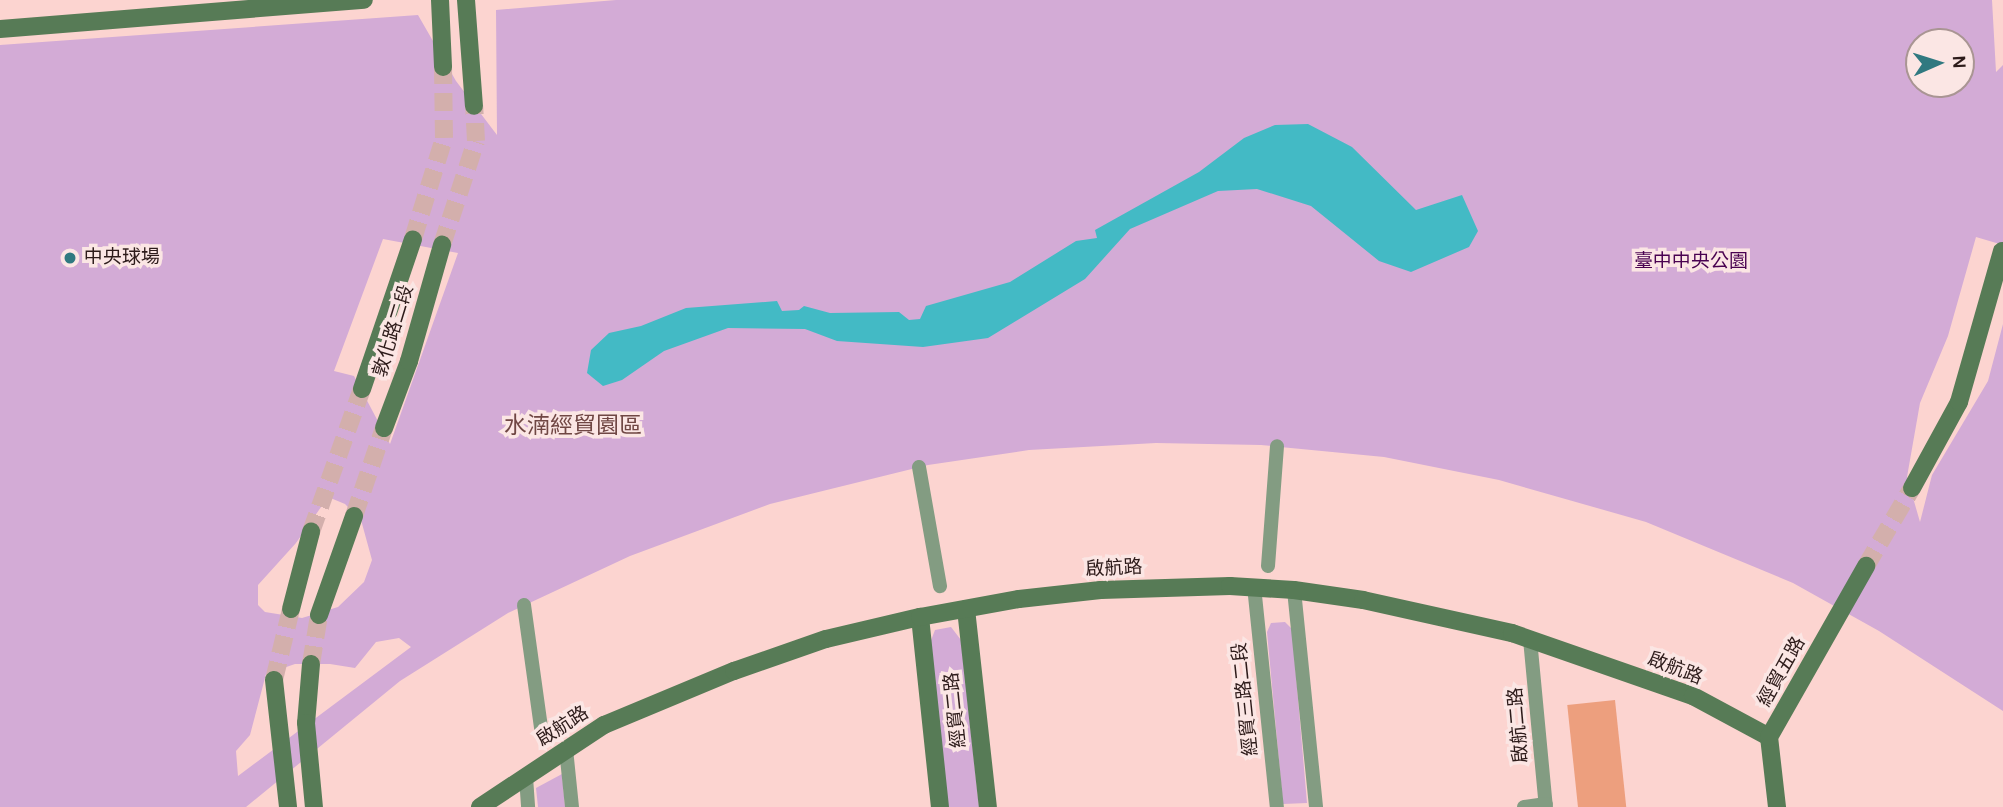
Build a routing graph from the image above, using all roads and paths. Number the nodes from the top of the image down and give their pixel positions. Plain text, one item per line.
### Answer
1 (363, 0) edge
2 (440, 0) edge
3 (466, 0) edge
4 (0, 29) edge
5 (443, 66) tunnel mouth
6 (474, 106) tunnel mouth
7 (413, 239) tunnel mouth
8 (442, 245) tunnel mouth
9 (2002, 251) edge
10 (362, 389) tunnel mouth
11 (384, 428) tunnel mouth
12 (1278, 446) dead end
13 (919, 467) dead end
14 (1912, 488) tunnel mouth
15 (354, 516) tunnel mouth
16 (311, 532) tunnel mouth
17 (1268, 566) dead end
18 (1866, 566) tunnel mouth
19 (940, 586) dead end
20 (1254, 586) junction
21 (1294, 590) junction
22 (524, 605) dead end
23 (291, 609) tunnel mouth
24 (966, 609) junction
25 (319, 615) tunnel mouth
26 (920, 617) junction
27 (1531, 639) junction
28 (311, 664) tunnel mouth
29 (274, 680) tunnel mouth
30 (542, 735) dead end
31 (1769, 737) junction
32 (566, 749) junction
33 (526, 777) junction
34 (1546, 806) edge
35 (288, 807) edge
36 (314, 807) edge
37 (480, 807) edge
38 (528, 807) edge
39 (572, 807) edge
40 (940, 807) edge
41 (988, 807) edge
42 (1278, 807) edge
43 (1316, 807) edge
44 (1524, 807) edge
45 (1777, 807) edge

1 - 4 street
2 - 5 street
3 - 6 street
7 - 10 street, 敦化路二段
8 - 11 street, 敦化路二段
9 - 14 street
12 - 17 street
13 - 19 street
15 - 25 street
16 - 23 street
18 - 31 street, 經貿五路
20 - 21 street, 啟航路
20 - 24 street, 啟航路
20 - 42 street, 經貿三路二段
21 - 27 street, 啟航路
21 - 43 street
22 - 30 street
24 - 26 street, 啟航路
24 - 41 street, 經貿二路
26 - 32 street, 啟航路
26 - 40 street, 經貿二路
27 - 31 street, 啟航路
27 - 34 street, 啟航二路
28 - 36 street
29 - 35 street
31 - 45 street, 經貿五路
32 - 33 street, 啟航路
32 - 39 street
33 - 37 street, 啟航路
33 - 38 street
34 - 44 street

